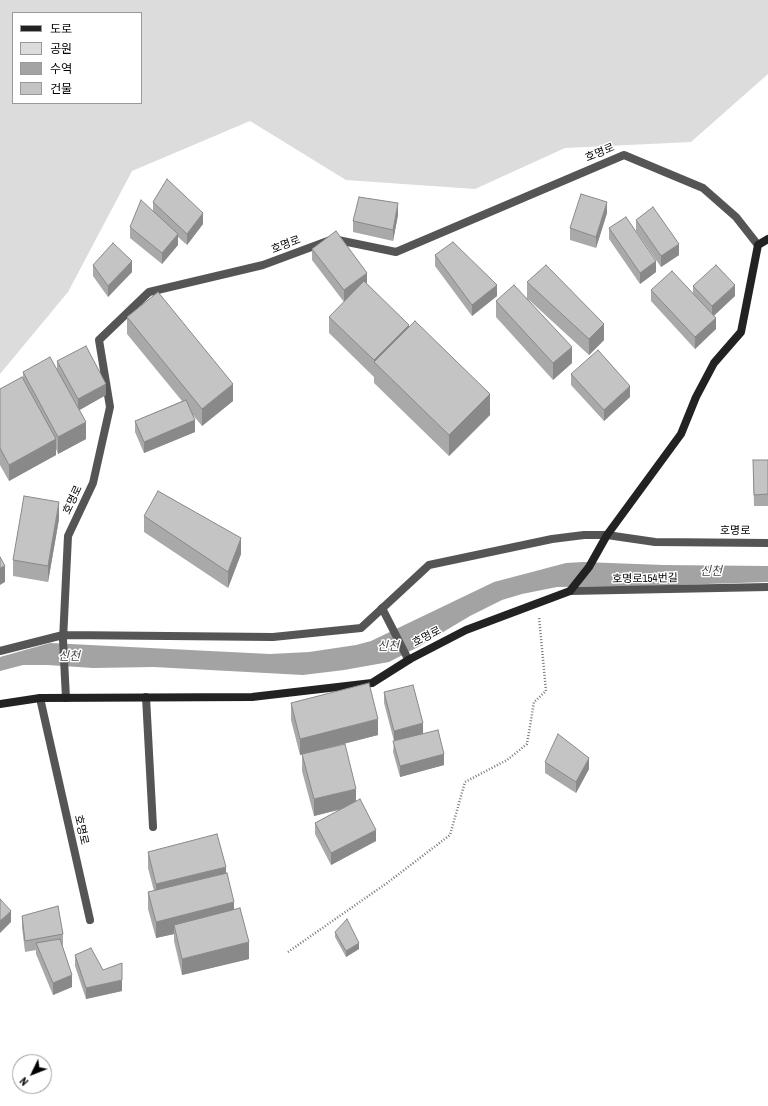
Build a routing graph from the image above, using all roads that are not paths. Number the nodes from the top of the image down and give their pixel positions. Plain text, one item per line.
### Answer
1 (768, 239) edge
2 (758, 245) junction
3 (606, 538) junction
4 (768, 543) edge
5 (768, 587) edge
6 (571, 590) junction
7 (383, 610) junction
8 (63, 637) junction
9 (0, 651) edge
10 (408, 658) junction
11 (146, 697) junction
12 (40, 698) junction
13 (66, 698) junction
14 (0, 704) edge
15 (153, 827) dead end
16 (90, 920) dead end

1 - 2 street
2 - 3 street
2 - 8 street, 호명로
3 - 4 street, 호명로
3 - 6 street
3 - 7 street, 호명로
5 - 6 street, 호명로154번길
6 - 10 street, 호명로
7 - 8 street, 호명로
7 - 10 street
8 - 9 street, 호명로
8 - 13 street
10 - 11 street, 호명로
11 - 13 street, 호명로
11 - 15 street
12 - 13 street, 호명로
12 - 14 street, 호명로
12 - 16 street, 호명로

